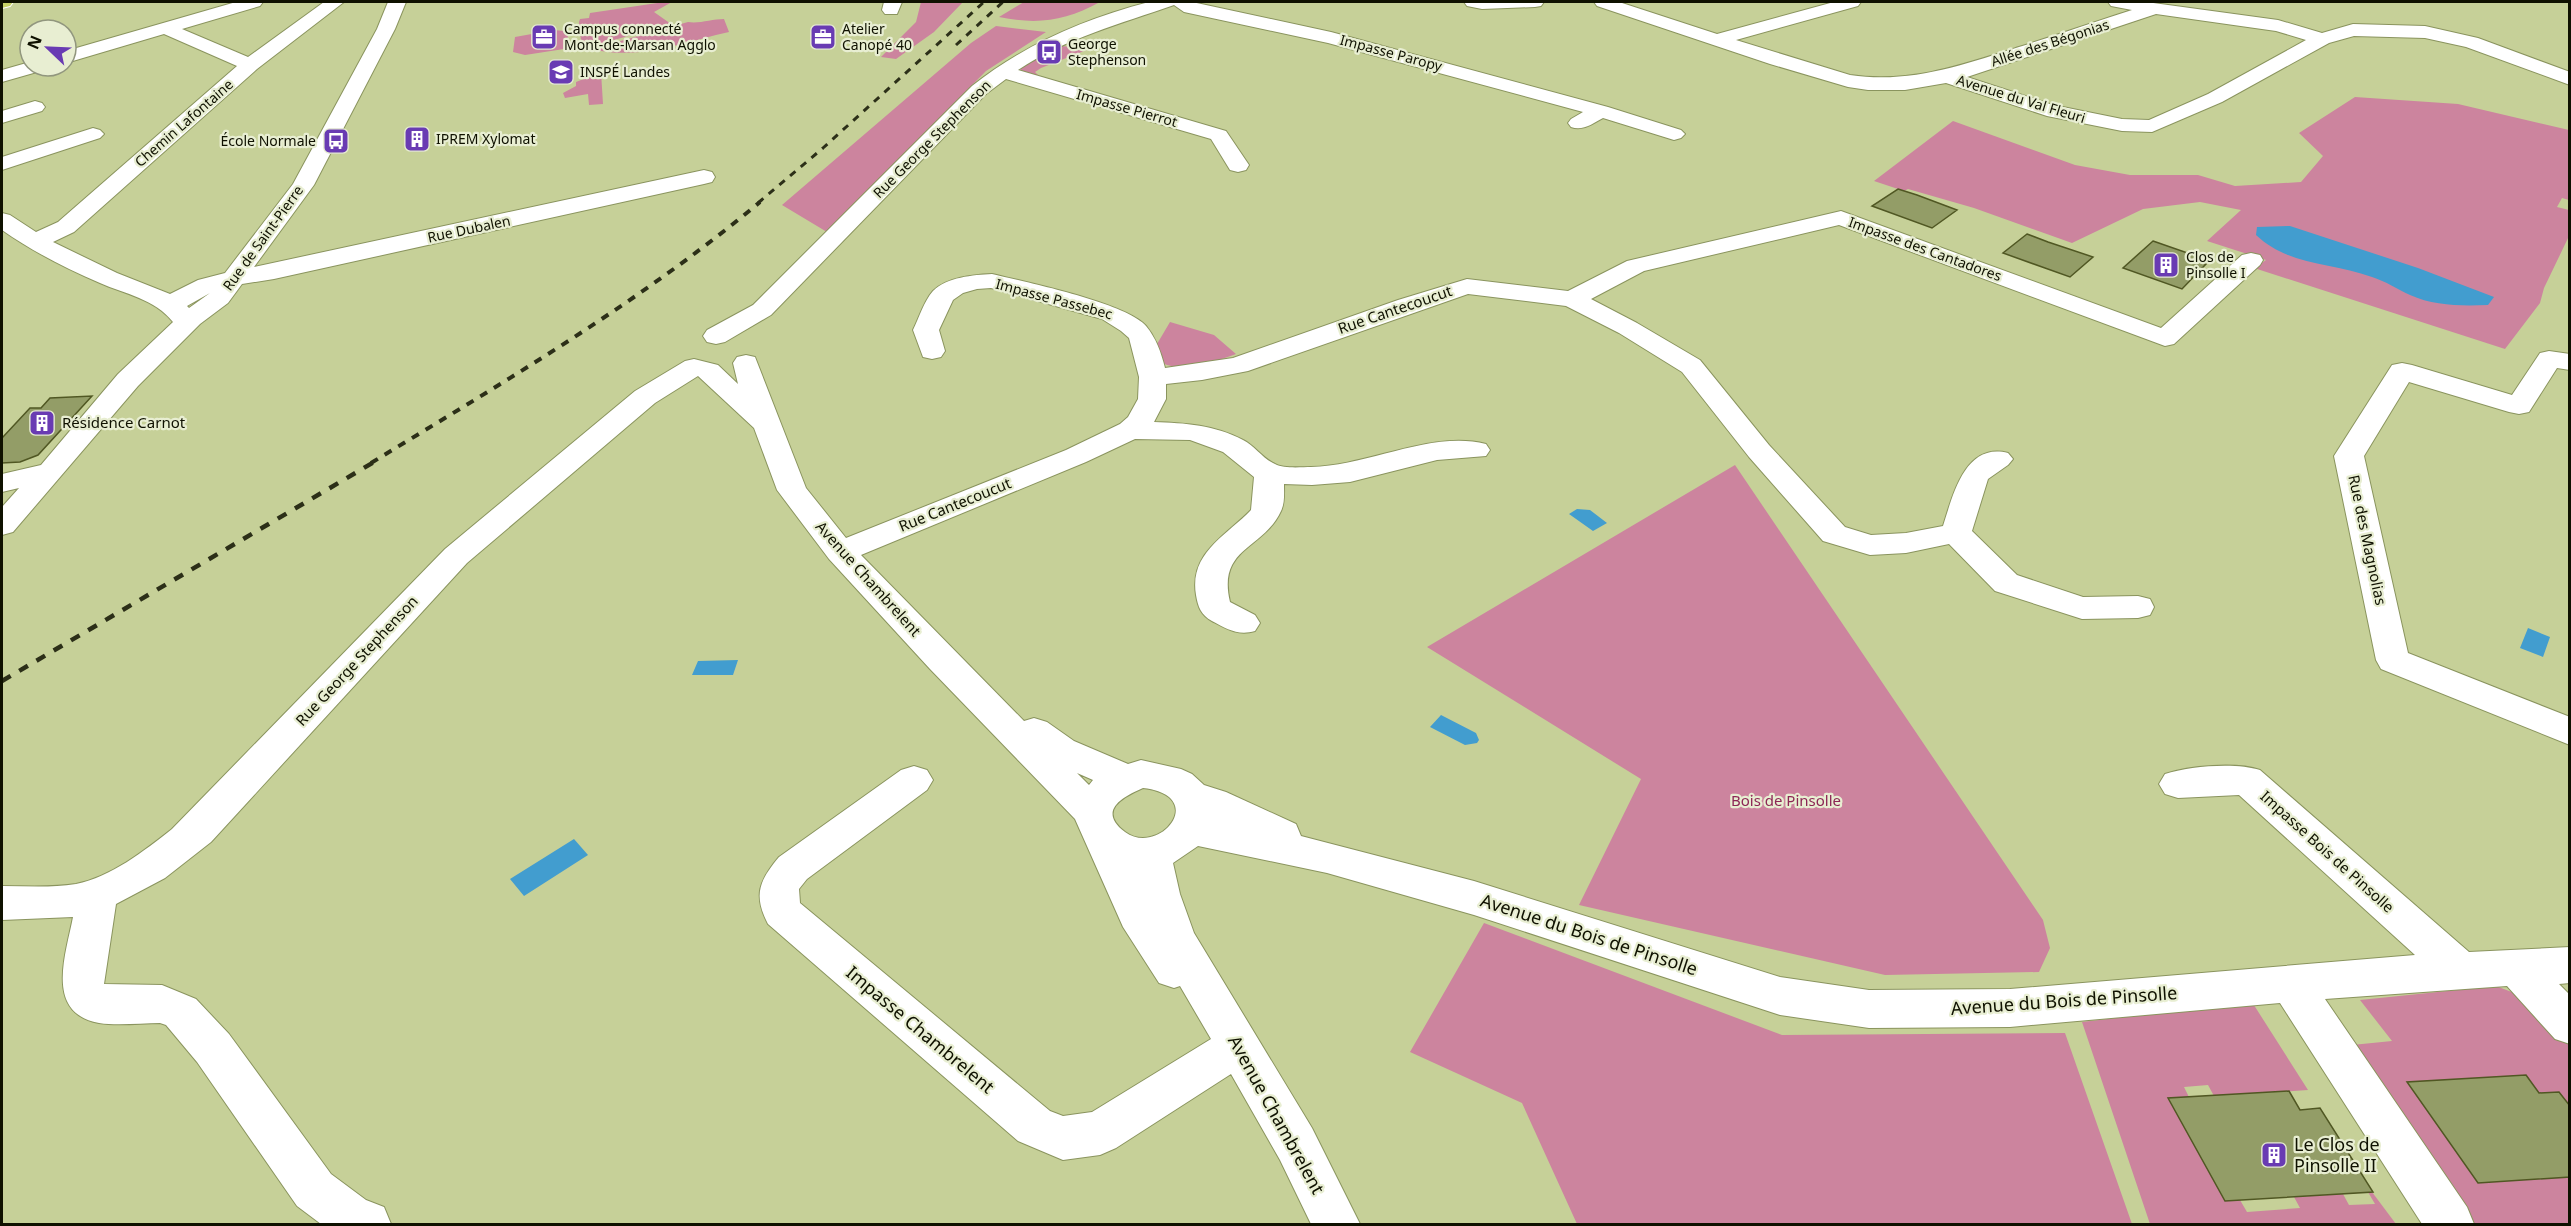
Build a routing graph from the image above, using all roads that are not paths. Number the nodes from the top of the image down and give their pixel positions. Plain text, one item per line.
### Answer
1 (254, 2) edge
2 (334, 2) edge
3 (398, 2) edge
4 (1167, 2) edge
5 (1180, 2) edge
6 (1473, 2) edge
7 (1535, 2) edge
8 (1603, 2) edge
9 (1852, 2) edge
10 (2116, 2) edge
11 (2154, 9) junction
12 (165, 28) junction
13 (2322, 39) junction
14 (1716, 40) junction
15 (78, 53) edge
16 (250, 65) junction
17 (18, 71) edge
18 (1001, 71) junction
19 (2, 76) edge
20 (1947, 77) junction
21 (2570, 79) edge
22 (35, 107) dead end
23 (1601, 111) junction
24 (2, 117) edge
25 (1578, 123) dead end
26 (93, 134) dead end
27 (1674, 134) dead end
28 (2, 164) edge
29 (1238, 165) dead end
30 (704, 177) dead end
31 (2, 220) edge
32 (33, 242) junction
33 (2251, 260) dead end
34 (234, 278) junction
35 (1572, 299) junction
36 (762, 310) junction
37 (179, 314) junction
38 (716, 336) junction
39 (749, 351) junction
40 (932, 351) dead end
41 (2570, 362) edge
42 (701, 369) junction
43 (1153, 377) junction
44 (770, 429) junction
45 (1130, 430) junction
46 (1476, 450) dead end
47 (1998, 459) dead end
48 (1269, 474) junction
49 (42, 482) junction
50 (2, 483) edge
51 (2, 525) edge
52 (1956, 533) junction
53 (840, 552) junction
54 (2138, 607) dead end
55 (1243, 623) dead end
56 (942, 660) junction
57 (2570, 732) edge
58 (1125, 778) junction
59 (914, 780) dead end
60 (2178, 784) dead end
61 (1191, 813) junction
62 (1099, 827) junction
63 (1151, 853) junction
64 (98, 895) junction
65 (2, 903) edge
66 (2570, 965) edge
67 (2516, 967) junction
68 (2460, 970) junction
69 (2291, 984) junction
70 (1214, 1007) junction
71 (2570, 1025) edge
72 (1237, 1046) junction
73 (367, 1224) edge
74 (1336, 1224) edge
75 (2450, 1224) edge

1 - 12 street
2 - 16 street, Chemin Lafontaine
3 - 34 street, Rue de Saint-Pierre
4 - 18 street, Rue George Stephenson
5 - 23 street, Impasse Paropy
6 - 7 street
8 - 14 street, Avenue du Val Fleuri
9 - 14 street
10 - 11 street
11 - 13 street
11 - 20 street, Allée des Bégonias
12 - 15 street
12 - 16 street
13 - 20 street, Avenue du Val Fleuri
13 - 21 street, Avenue du Val Fleuri
14 - 20 street, Avenue du Val Fleuri
16 - 32 street, Chemin Lafontaine
17 - 19 street
18 - 29 street, Impasse Pierrot
18 - 36 street, Rue George Stephenson
22 - 24 street
23 - 25 street
23 - 27 street, Impasse Paropy
26 - 28 street
30 - 34 street, Rue Dubalen
31 - 32 street
32 - 37 street
33 - 35 street, Impasse des Cantadores
34 - 37 street, Rue de Saint-Pierre
35 - 43 street, Rue Cantecoucut
35 - 52 street, Rue Cantecoucut
36 - 38 street, Rue George Stephenson
36 - 39 street, Rue George Stephenson
37 - 49 street, Rue de Saint-Pierre
38 - 39 street
38 - 42 street, Rue George Stephenson
39 - 42 street
39 - 44 street, Avenue Chambrelent
40 - 43 street, Impasse Passebec
41 - 57 street, Rue des Magnolias
42 - 44 street, Avenue Chambrelent
42 - 64 street, Rue George Stephenson
43 - 45 street, Rue Cantecoucut
44 - 53 street, Avenue Chambrelent
45 - 48 street
45 - 53 street, Rue Cantecoucut
46 - 48 street
47 - 52 street
48 - 55 street
49 - 50 street
49 - 51 street, Rue de Saint-Pierre
52 - 54 street
53 - 56 street, Avenue Chambrelent
56 - 58 street, Avenue Chambrelent
56 - 62 street, Avenue Chambrelent
58 - 61 street
58 - 62 street
59 - 72 street, Impasse Chambrelent
60 - 68 street, Impasse Bois de Pinsolle
61 - 63 street
61 - 69 street, Avenue du Bois de Pinsolle
62 - 63 street
62 - 70 street, Avenue Chambrelent
63 - 70 street, Avenue Chambrelent
64 - 65 street, Rue George Stephenson
64 - 73 street
66 - 67 street, Avenue du Bois de Pinsolle
67 - 68 street, Avenue du Bois de Pinsolle
67 - 71 street
68 - 69 street, Avenue du Bois de Pinsolle
69 - 75 street
70 - 72 street, Avenue Chambrelent
72 - 74 street, Avenue Chambrelent

